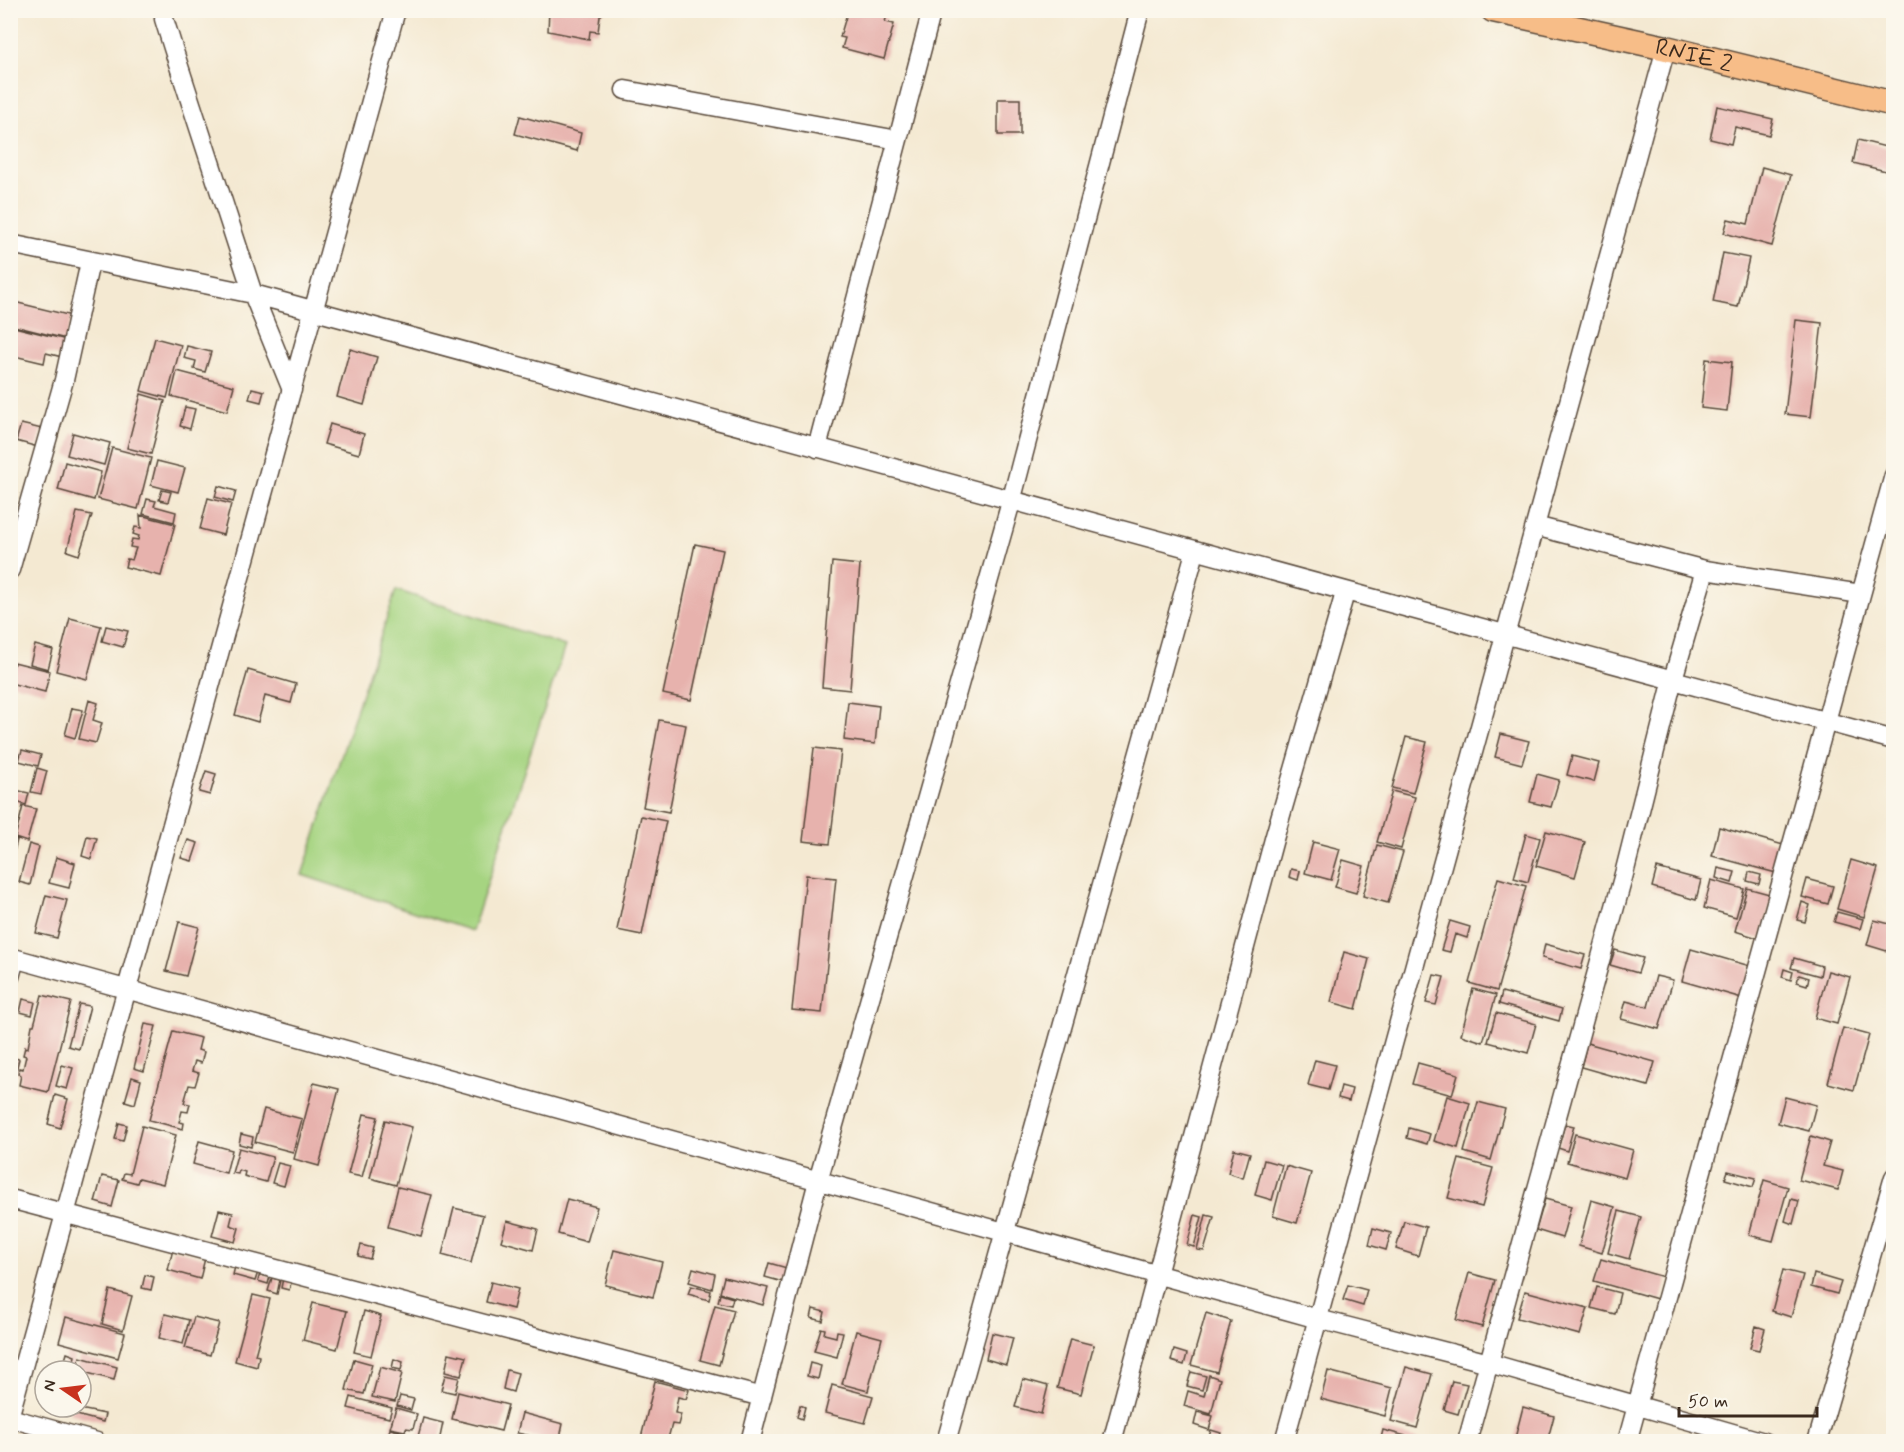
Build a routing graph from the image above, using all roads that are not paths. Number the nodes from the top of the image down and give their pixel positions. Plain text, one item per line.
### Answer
1 (165, 10) edge
2 (396, 10) edge
3 (932, 10) edge
4 (1140, 10) edge
5 (1493, 10) edge
6 (1542, 15) edge
7 (1666, 48) junction
8 (625, 90) dead end
9 (1893, 104) edge
10 (898, 140) junction
11 (10, 244) edge
12 (90, 262) junction
13 (253, 294) junction
14 (313, 311) junction
15 (292, 390) junction
16 (817, 447) junction
17 (1893, 475) edge
18 (1011, 502) junction
19 (1535, 526) junction
20 (1195, 552) junction
21 (10, 570) edge
22 (1705, 570) junction
23 (1345, 593) junction
24 (1861, 594) junction
25 (1505, 636) junction
26 (1673, 679) junction
27 (1826, 722) junction
28 (1893, 740) edge
29 (13, 958) edge
30 (10, 977) edge
31 (127, 991) junction
32 (1893, 1177) edge
33 (818, 1181) junction
34 (10, 1199) edge
35 (65, 1215) junction
36 (1005, 1232) junction
37 (1158, 1275) junction
38 (1318, 1319) junction
39 (1489, 1363) junction
40 (762, 1397) junction
41 (1637, 1406) junction
42 (10, 1416) edge
43 (97, 1442) edge
44 (750, 1442) edge
45 (946, 1442) edge
46 (1112, 1442) edge
47 (1284, 1442) edge
48 (1467, 1442) edge
49 (1627, 1442) edge
50 (1764, 1442) edge
51 (1816, 1442) edge

1 - 13 street
2 - 14 street
3 - 10 street
4 - 18 street
5 - 6 main road, RNIE 2 / RNIE 2
6 - 7 main road, RNIE 2 / RNIE 2
7 - 9 main road, RNIE 2 / RNIE 2
7 - 19 street
8 - 10 street
10 - 16 street
11 - 12 street
12 - 13 street
12 - 21 street
13 - 14 street
13 - 15 street
14 - 15 street
14 - 16 street
15 - 31 street
16 - 18 street
17 - 24 street
18 - 20 street
18 - 33 street
19 - 22 street
19 - 25 street
20 - 23 street
20 - 36 street
22 - 24 street
22 - 26 street
23 - 25 street
23 - 37 street
24 - 27 street
25 - 26 street
25 - 38 street
26 - 27 street
26 - 39 street
27 - 28 street
27 - 41 street
29 - 30 street
29 - 31 street
31 - 33 street
31 - 35 street
32 - 51 street
33 - 36 street
33 - 40 street
34 - 35 street
35 - 40 street
35 - 42 street
36 - 37 street
36 - 45 street
37 - 38 street
37 - 46 street
38 - 39 street
38 - 47 street
39 - 41 street
39 - 48 street
40 - 44 street
41 - 49 street
41 - 50 street
42 - 43 street

